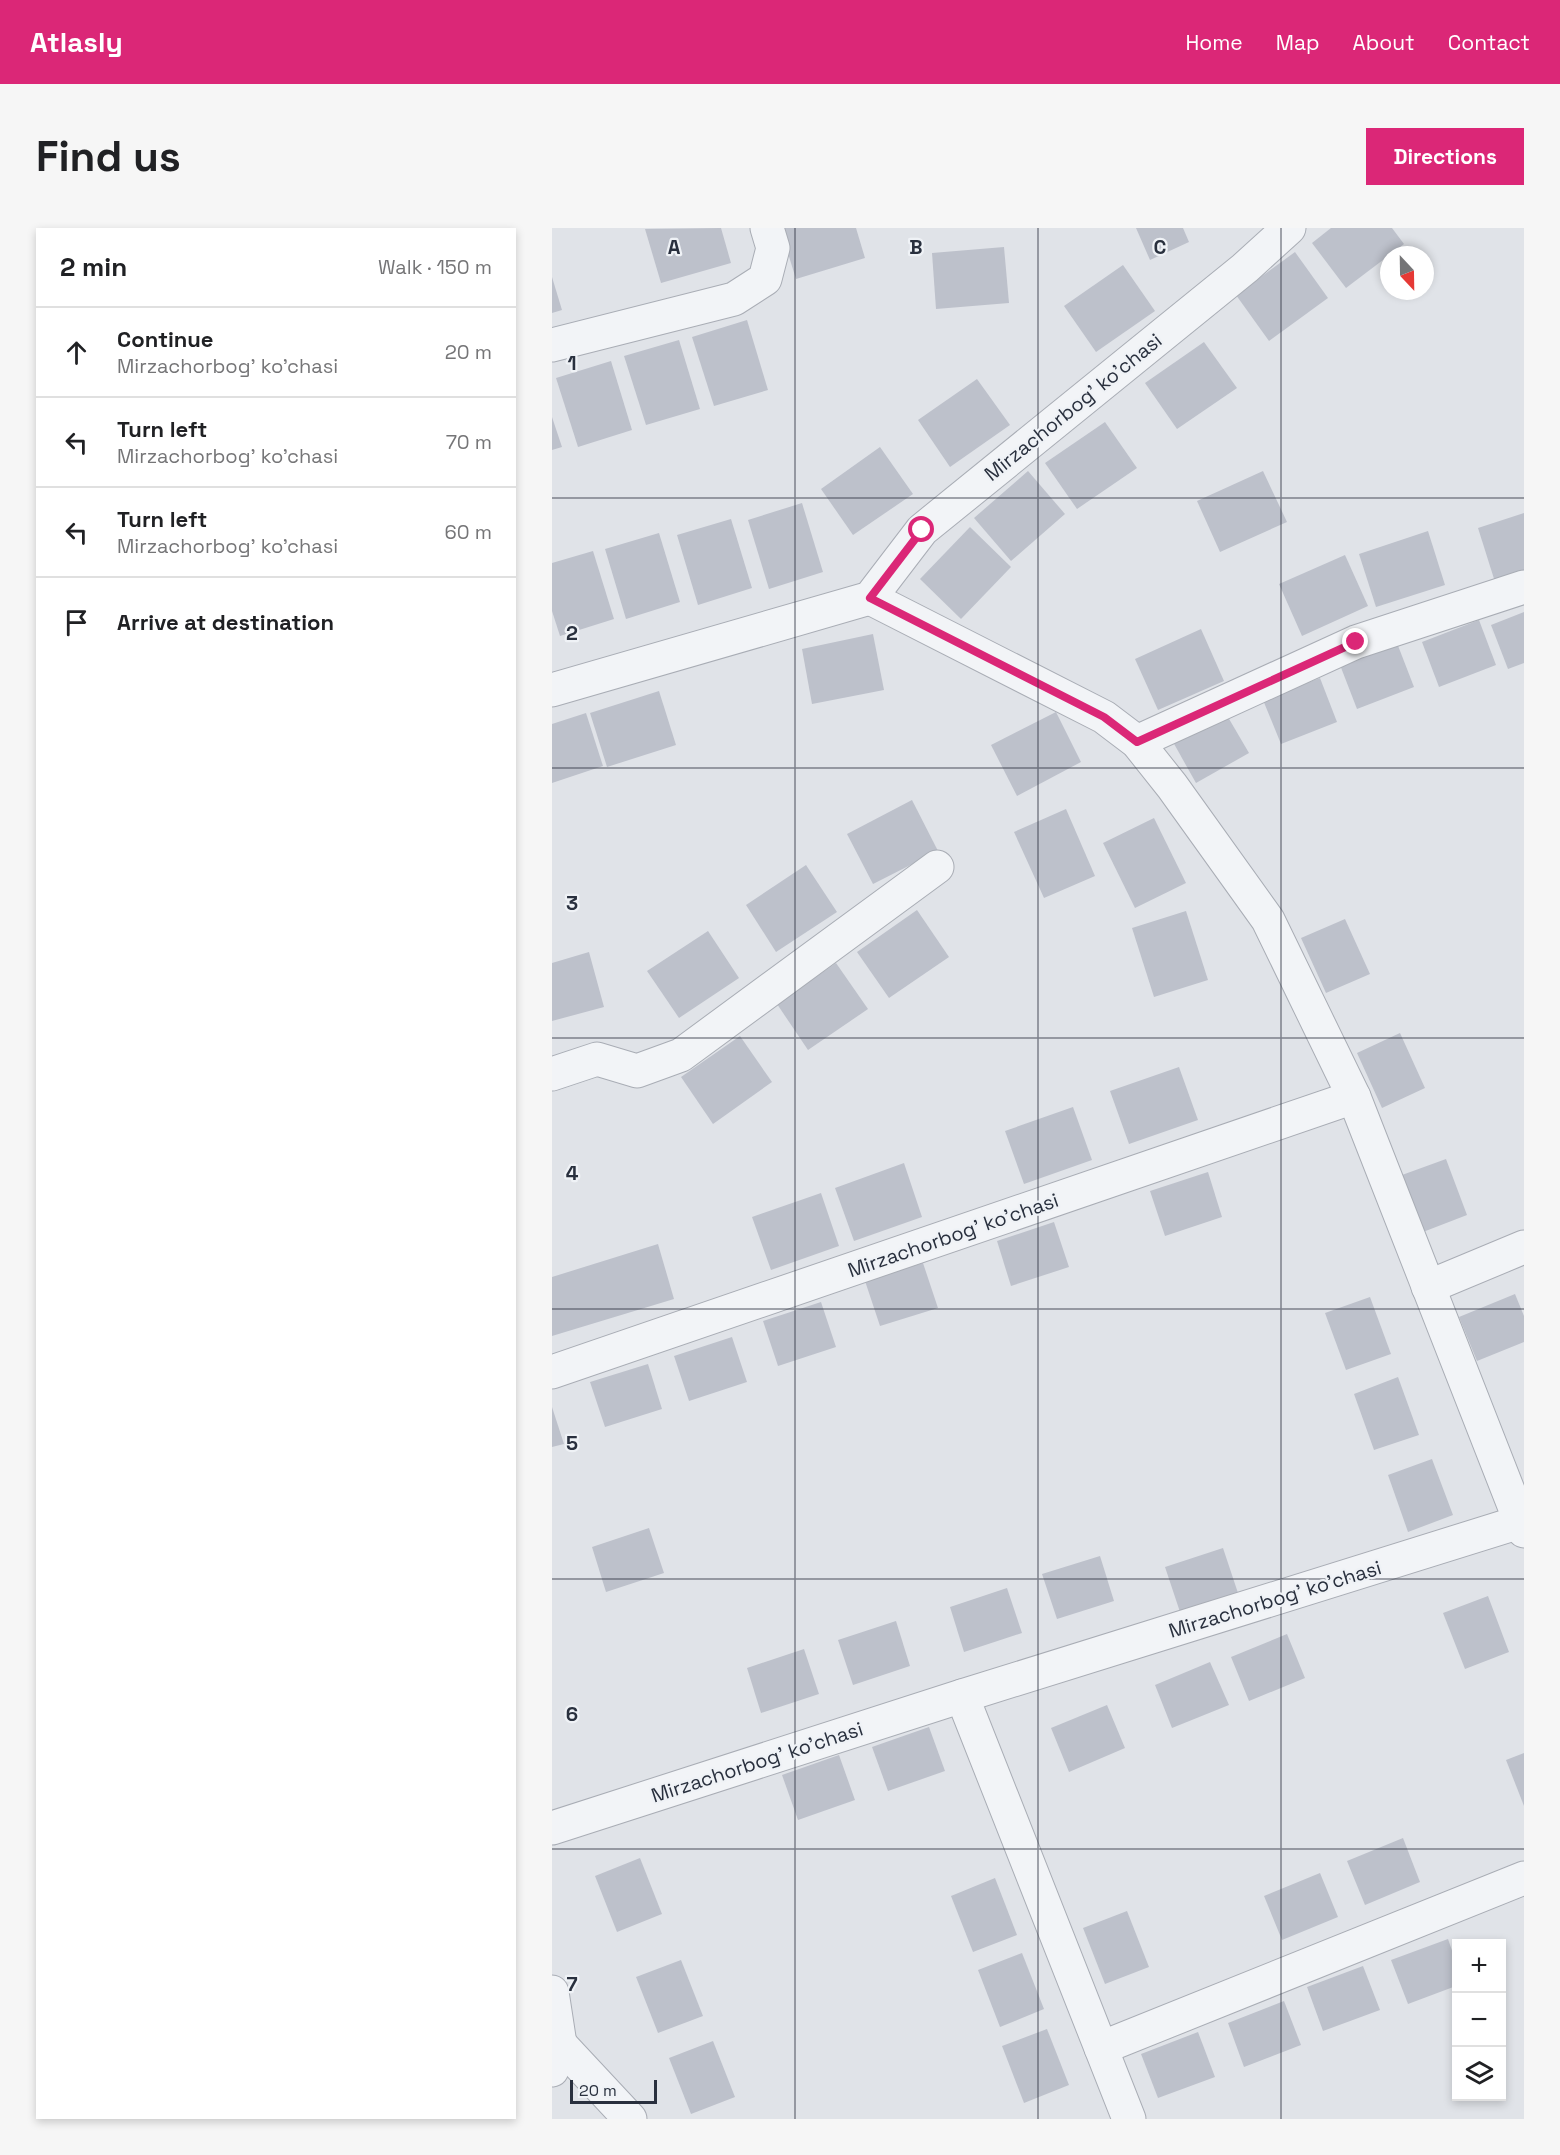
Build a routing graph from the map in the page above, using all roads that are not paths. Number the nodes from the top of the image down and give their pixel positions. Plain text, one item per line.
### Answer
1 (767, 228) edge
2 (1289, 228) edge
3 (552, 345) edge
4 (1524, 587) edge
5 (870, 598) junction
6 (552, 690) edge
7 (1137, 742) junction
8 (937, 867) dead end
9 (552, 1074) edge
10 (1354, 1097) junction
11 (1524, 1247) edge
12 (1428, 1287) junction
13 (552, 1372) edge
14 (1522, 1527) edge
15 (962, 1696) junction
16 (552, 1828) edge
17 (1524, 1878) edge
18 (552, 1992) edge
19 (1101, 2048) junction
20 (556, 2057) edge
21 (630, 2119) edge
22 (1129, 2119) edge

1 - 3 street
2 - 5 street, Mirzachorbog' ko'chasi
4 - 7 street
5 - 6 street
5 - 7 street, Mirzachorbog' ko'chasi
7 - 10 street, Mirzachorbog' ko'chasi
8 - 9 street
10 - 12 street, Mirzachorbog' ko'chasi
10 - 13 street, Mirzachorbog' ko'chasi
11 - 12 street
12 - 14 street, Mirzachorbog' ko'chasi
14 - 15 street, Mirzachorbog' ko'chasi
15 - 16 street, Mirzachorbog' ko'chasi
15 - 19 street
17 - 19 street
18 - 20 street
19 - 22 street
20 - 21 street

